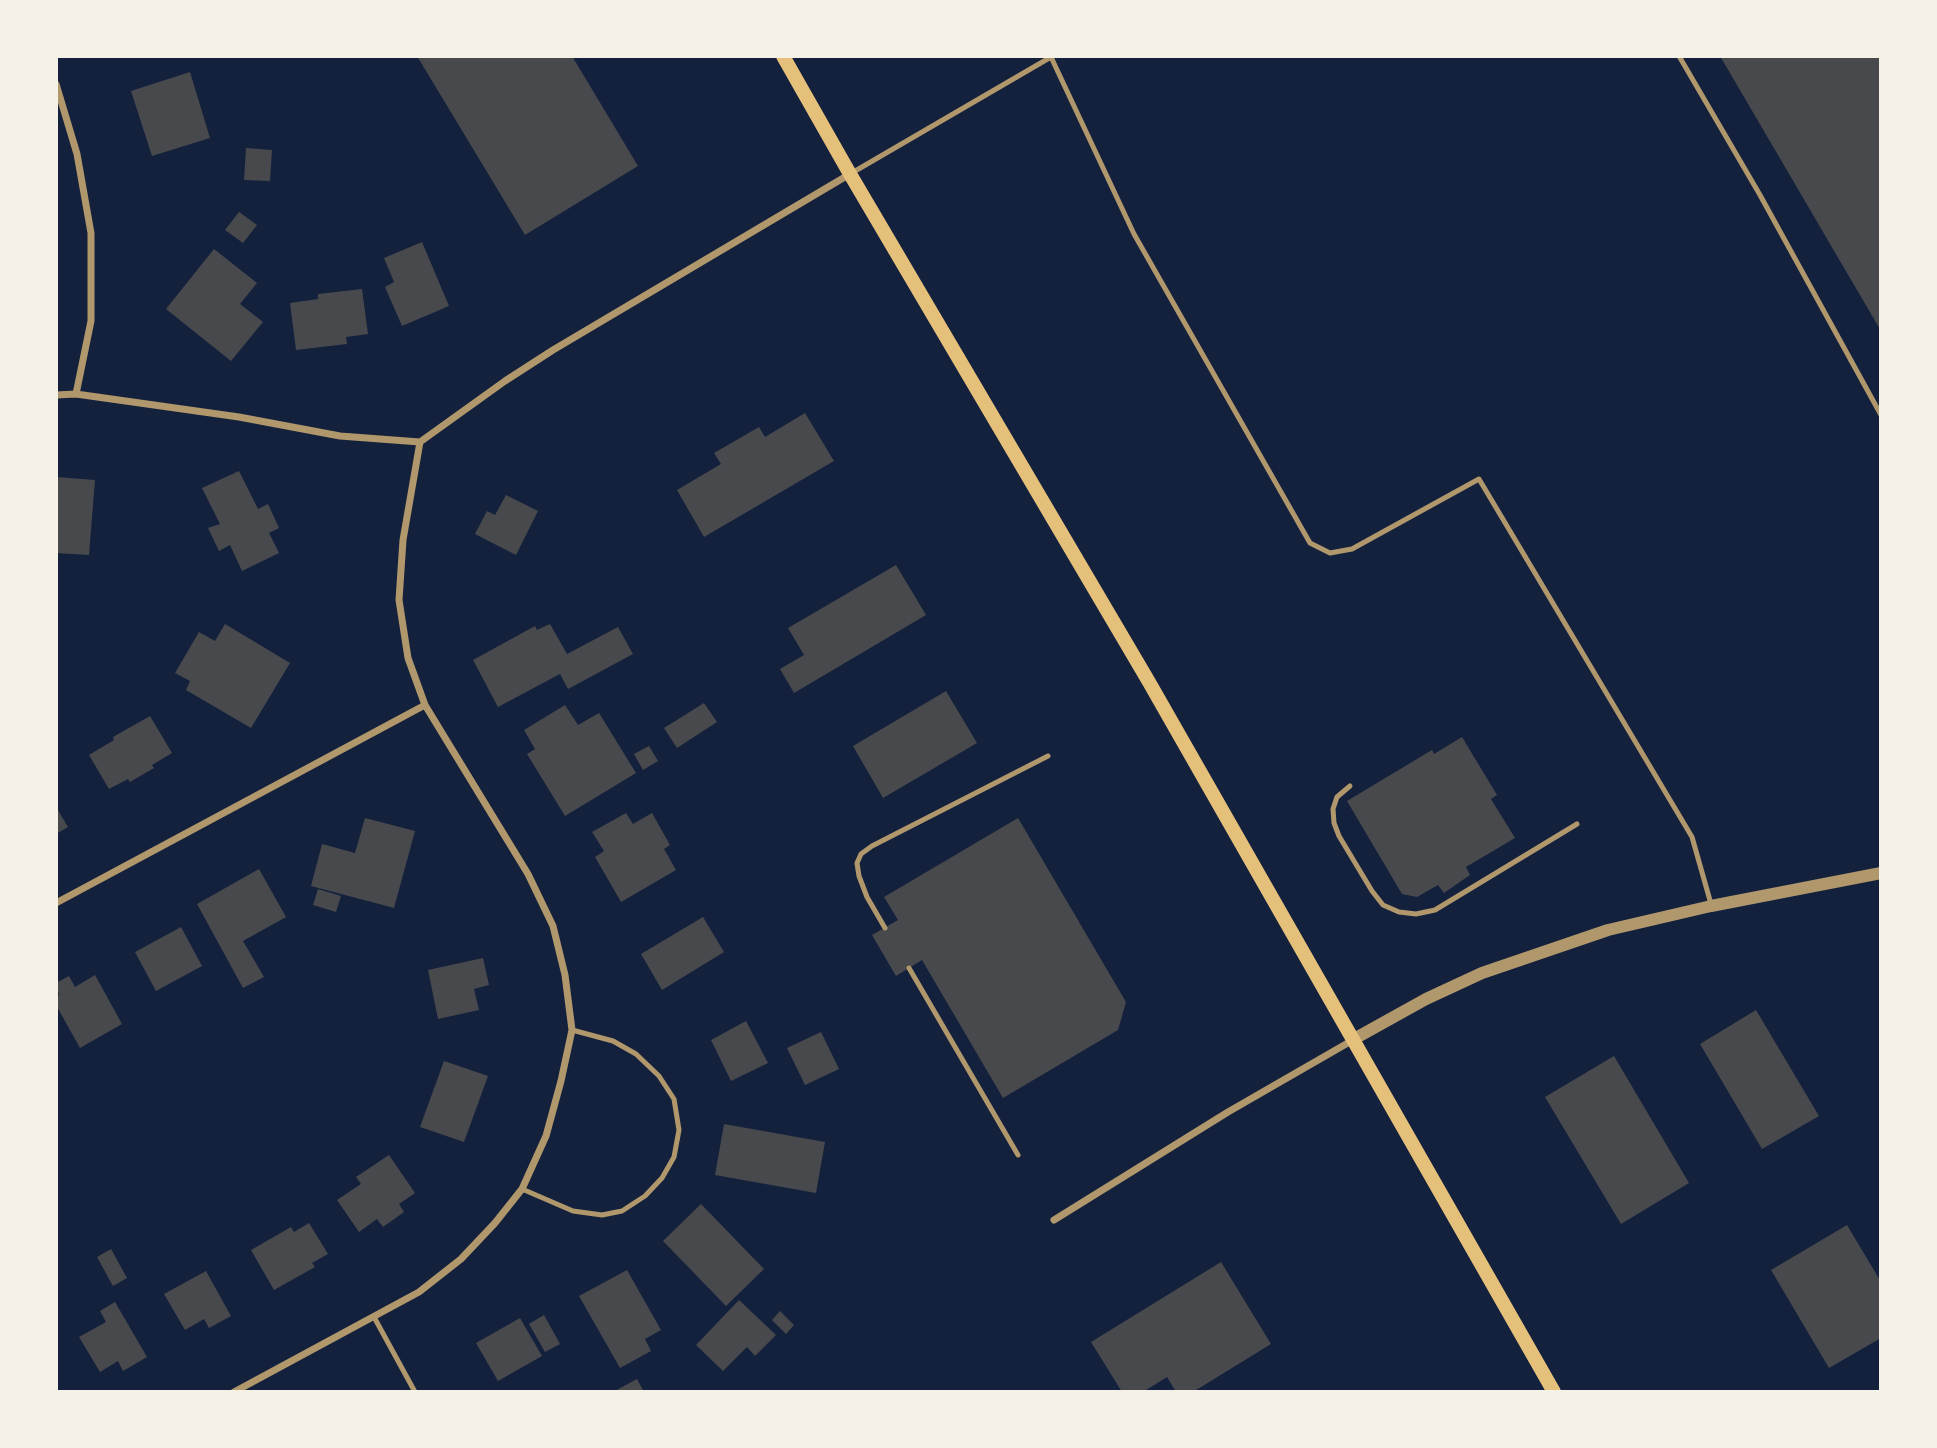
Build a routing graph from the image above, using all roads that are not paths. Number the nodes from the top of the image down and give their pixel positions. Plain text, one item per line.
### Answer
1 (783, 56) edge
2 (1052, 56) edge
3 (1679, 56) edge
4 (56, 84) edge
5 (850, 174) junction
6 (76, 394) junction
7 (56, 395) edge
8 (1881, 415) edge
9 (420, 442) junction
10 (425, 705) junction
11 (1048, 756) dead end
12 (1350, 786) dead end
13 (1577, 824) dead end
14 (1881, 873) edge
15 (56, 903) edge
16 (1711, 906) junction
17 (885, 928) dead end
18 (909, 968) dead end
19 (572, 1030) junction
20 (1354, 1039) junction
21 (1018, 1155) dead end
22 (522, 1189) junction
23 (1054, 1220) dead end
24 (374, 1317) junction
25 (234, 1392) edge
26 (415, 1392) edge
27 (1554, 1392) edge

1 - 5 main road
2 - 5 lane
2 - 16 lane
3 - 8 lane
4 - 6 street
5 - 9 street
5 - 20 main road
6 - 7 street
6 - 9 street
9 - 10 street
10 - 15 street
10 - 19 street
11 - 17 lane
12 - 13 lane
14 - 16 street
16 - 20 street
18 - 21 lane
19 - 22 street
19 - 22 lane
20 - 23 street
20 - 27 main road
22 - 24 street
24 - 25 street
24 - 26 lane

